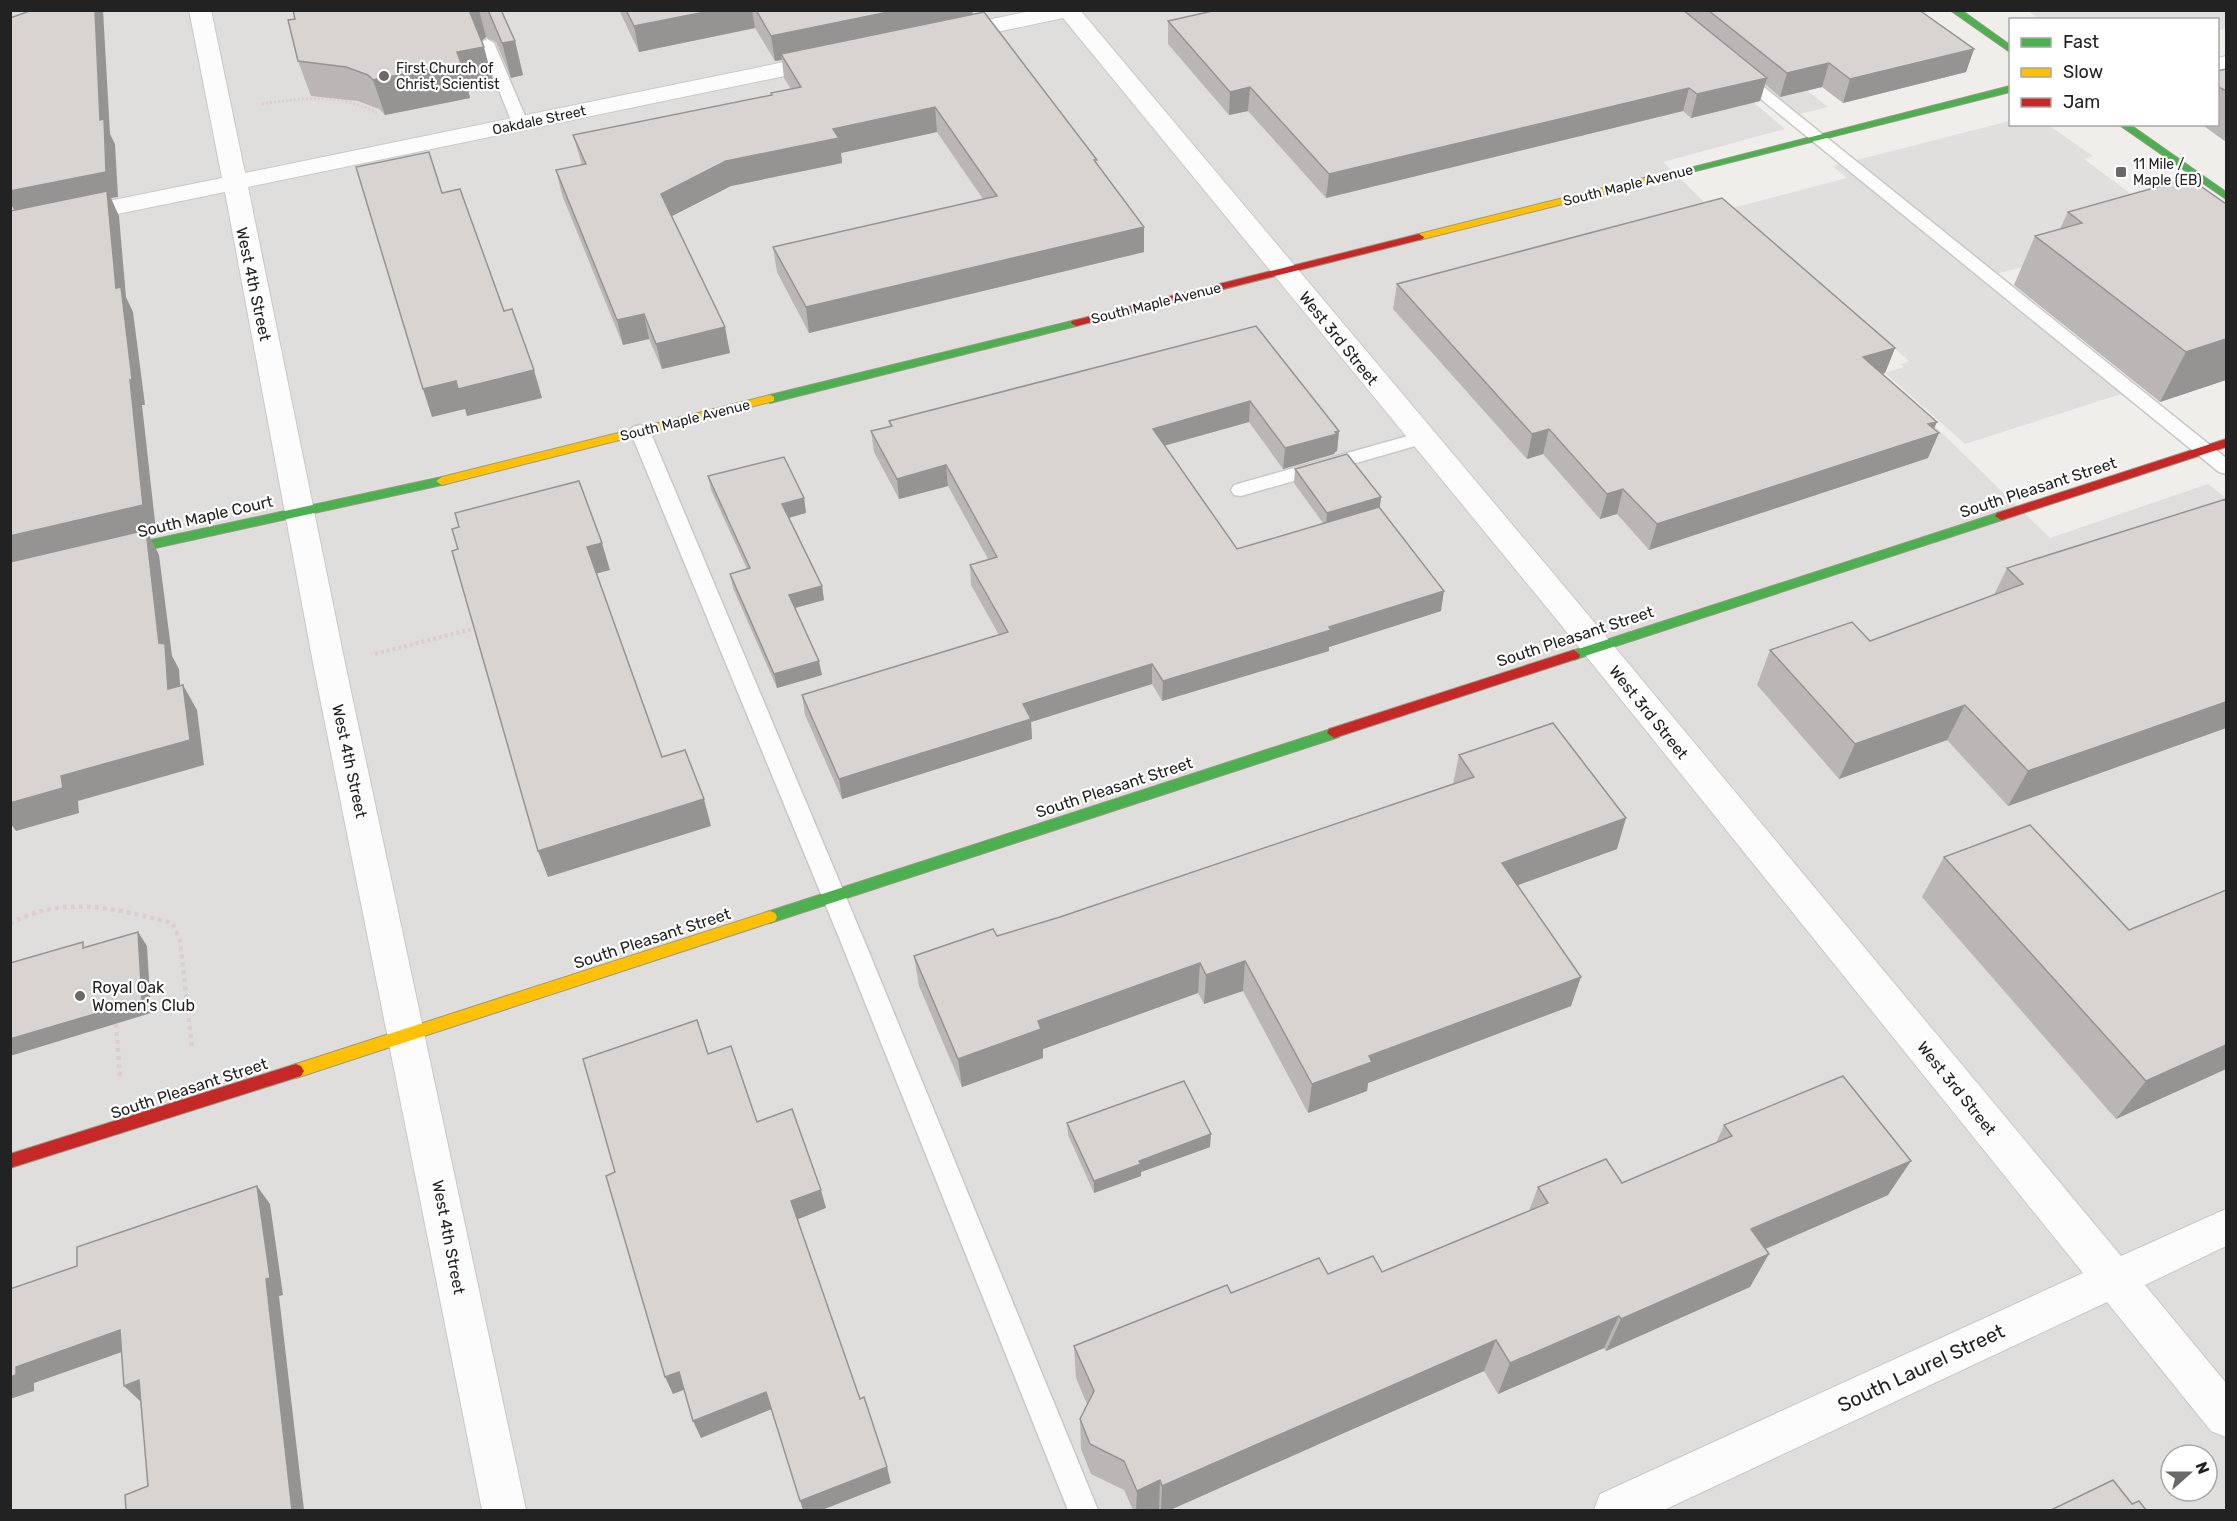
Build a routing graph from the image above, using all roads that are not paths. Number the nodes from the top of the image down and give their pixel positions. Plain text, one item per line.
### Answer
1 (200, 10) edge
2 (1068, 10) edge
3 (1954, 10) edge
4 (928, 39) edge
5 (487, 43) edge
6 (2009, 47) edge
7 (847, 56) edge
8 (1728, 66) edge
9 (2009, 89) edge
10 (520, 123) junction
11 (2125, 126) edge
12 (1817, 138) junction
13 (233, 183) junction
14 (2226, 196) edge
15 (10, 229) edge
16 (1283, 270) junction
17 (640, 431) junction
18 (1422, 438) junction
19 (2226, 443) edge
20 (2204, 450) junction
21 (2226, 468) edge
22 (1241, 490) dead end
23 (301, 511) junction
24 (91, 559) edge
25 (1596, 646) junction
26 (832, 897) junction
27 (408, 1034) junction
28 (10, 1161) edge
29 (2226, 1227) edge
30 (2115, 1280) junction
31 (2226, 1416) edge
32 (504, 1510) edge
33 (1083, 1510) edge
34 (1616, 1510) edge

1 - 13 street, West 4th Street
2 - 4 street
2 - 16 street, West 3rd Street
3 - 6 street
5 - 10 lane
7 - 10 street, Oakdale Street
8 - 12 lane
9 - 12 street, South Maple Avenue
10 - 13 street, Oakdale Street
11 - 14 street
12 - 16 street, South Maple Avenue
12 - 20 lane
13 - 15 street, Oakdale Street
13 - 23 street, West 4th Street
16 - 17 street, South Maple Avenue
16 - 18 street, West 3rd Street
17 - 23 street, South Maple Avenue
17 - 26 lane
18 - 22 lane
18 - 25 street, West 3rd Street
19 - 20 street, South Pleasant Street
20 - 21 lane
20 - 25 street, South Pleasant Street
23 - 24 street, South Maple Court
23 - 27 street, West 4th Street
25 - 26 street, South Pleasant Street
25 - 30 street, West 3rd Street
26 - 27 street, South Pleasant Street
26 - 33 lane
27 - 28 street, South Pleasant Street
27 - 32 street, West 4th Street
29 - 30 street, South Laurel Street
30 - 31 street, West 3rd Street
30 - 34 street, South Laurel Street

